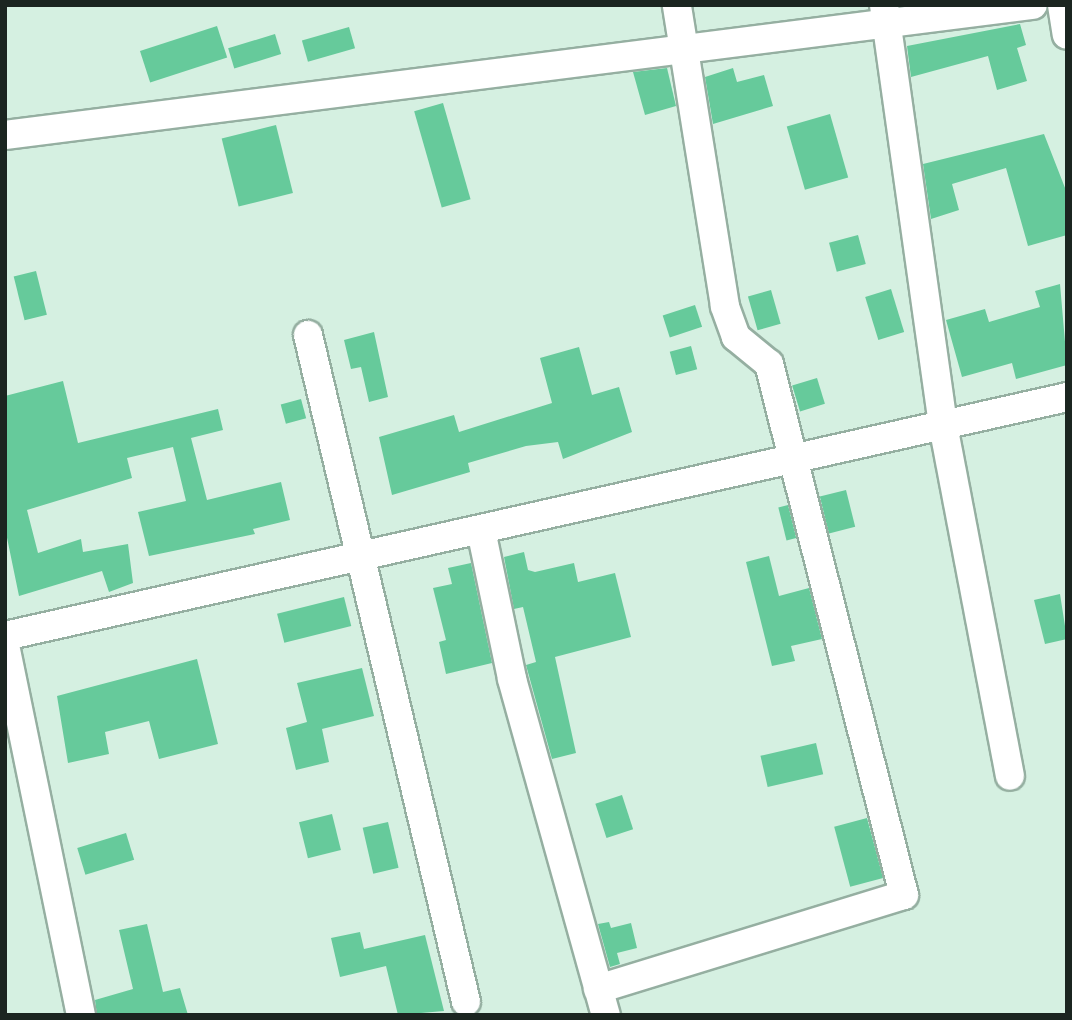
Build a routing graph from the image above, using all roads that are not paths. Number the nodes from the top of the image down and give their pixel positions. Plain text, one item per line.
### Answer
1 (677, 5) edge
2 (1033, 5) edge
3 (1062, 5) edge
4 (886, 16) edge
5 (1067, 35) edge
6 (687, 49) junction
7 (5, 135) edge
8 (308, 335) dead end
9 (1067, 397) edge
10 (943, 425) junction
11 (790, 459) junction
12 (481, 530) junction
13 (359, 557) junction
14 (5, 636) edge
15 (5, 645) edge
16 (1010, 776) dead end
17 (466, 1002) dead end
18 (602, 1002) edge
19 (81, 1015) edge

1 - 6 street
2 - 4 street
3 - 5 street
4 - 6 street
4 - 10 street
6 - 7 street
6 - 11 street
8 - 13 street
9 - 10 street
10 - 11 street
10 - 16 street
11 - 12 street
11 - 18 street
12 - 13 street
12 - 18 street
13 - 14 street
13 - 17 street
15 - 19 street

